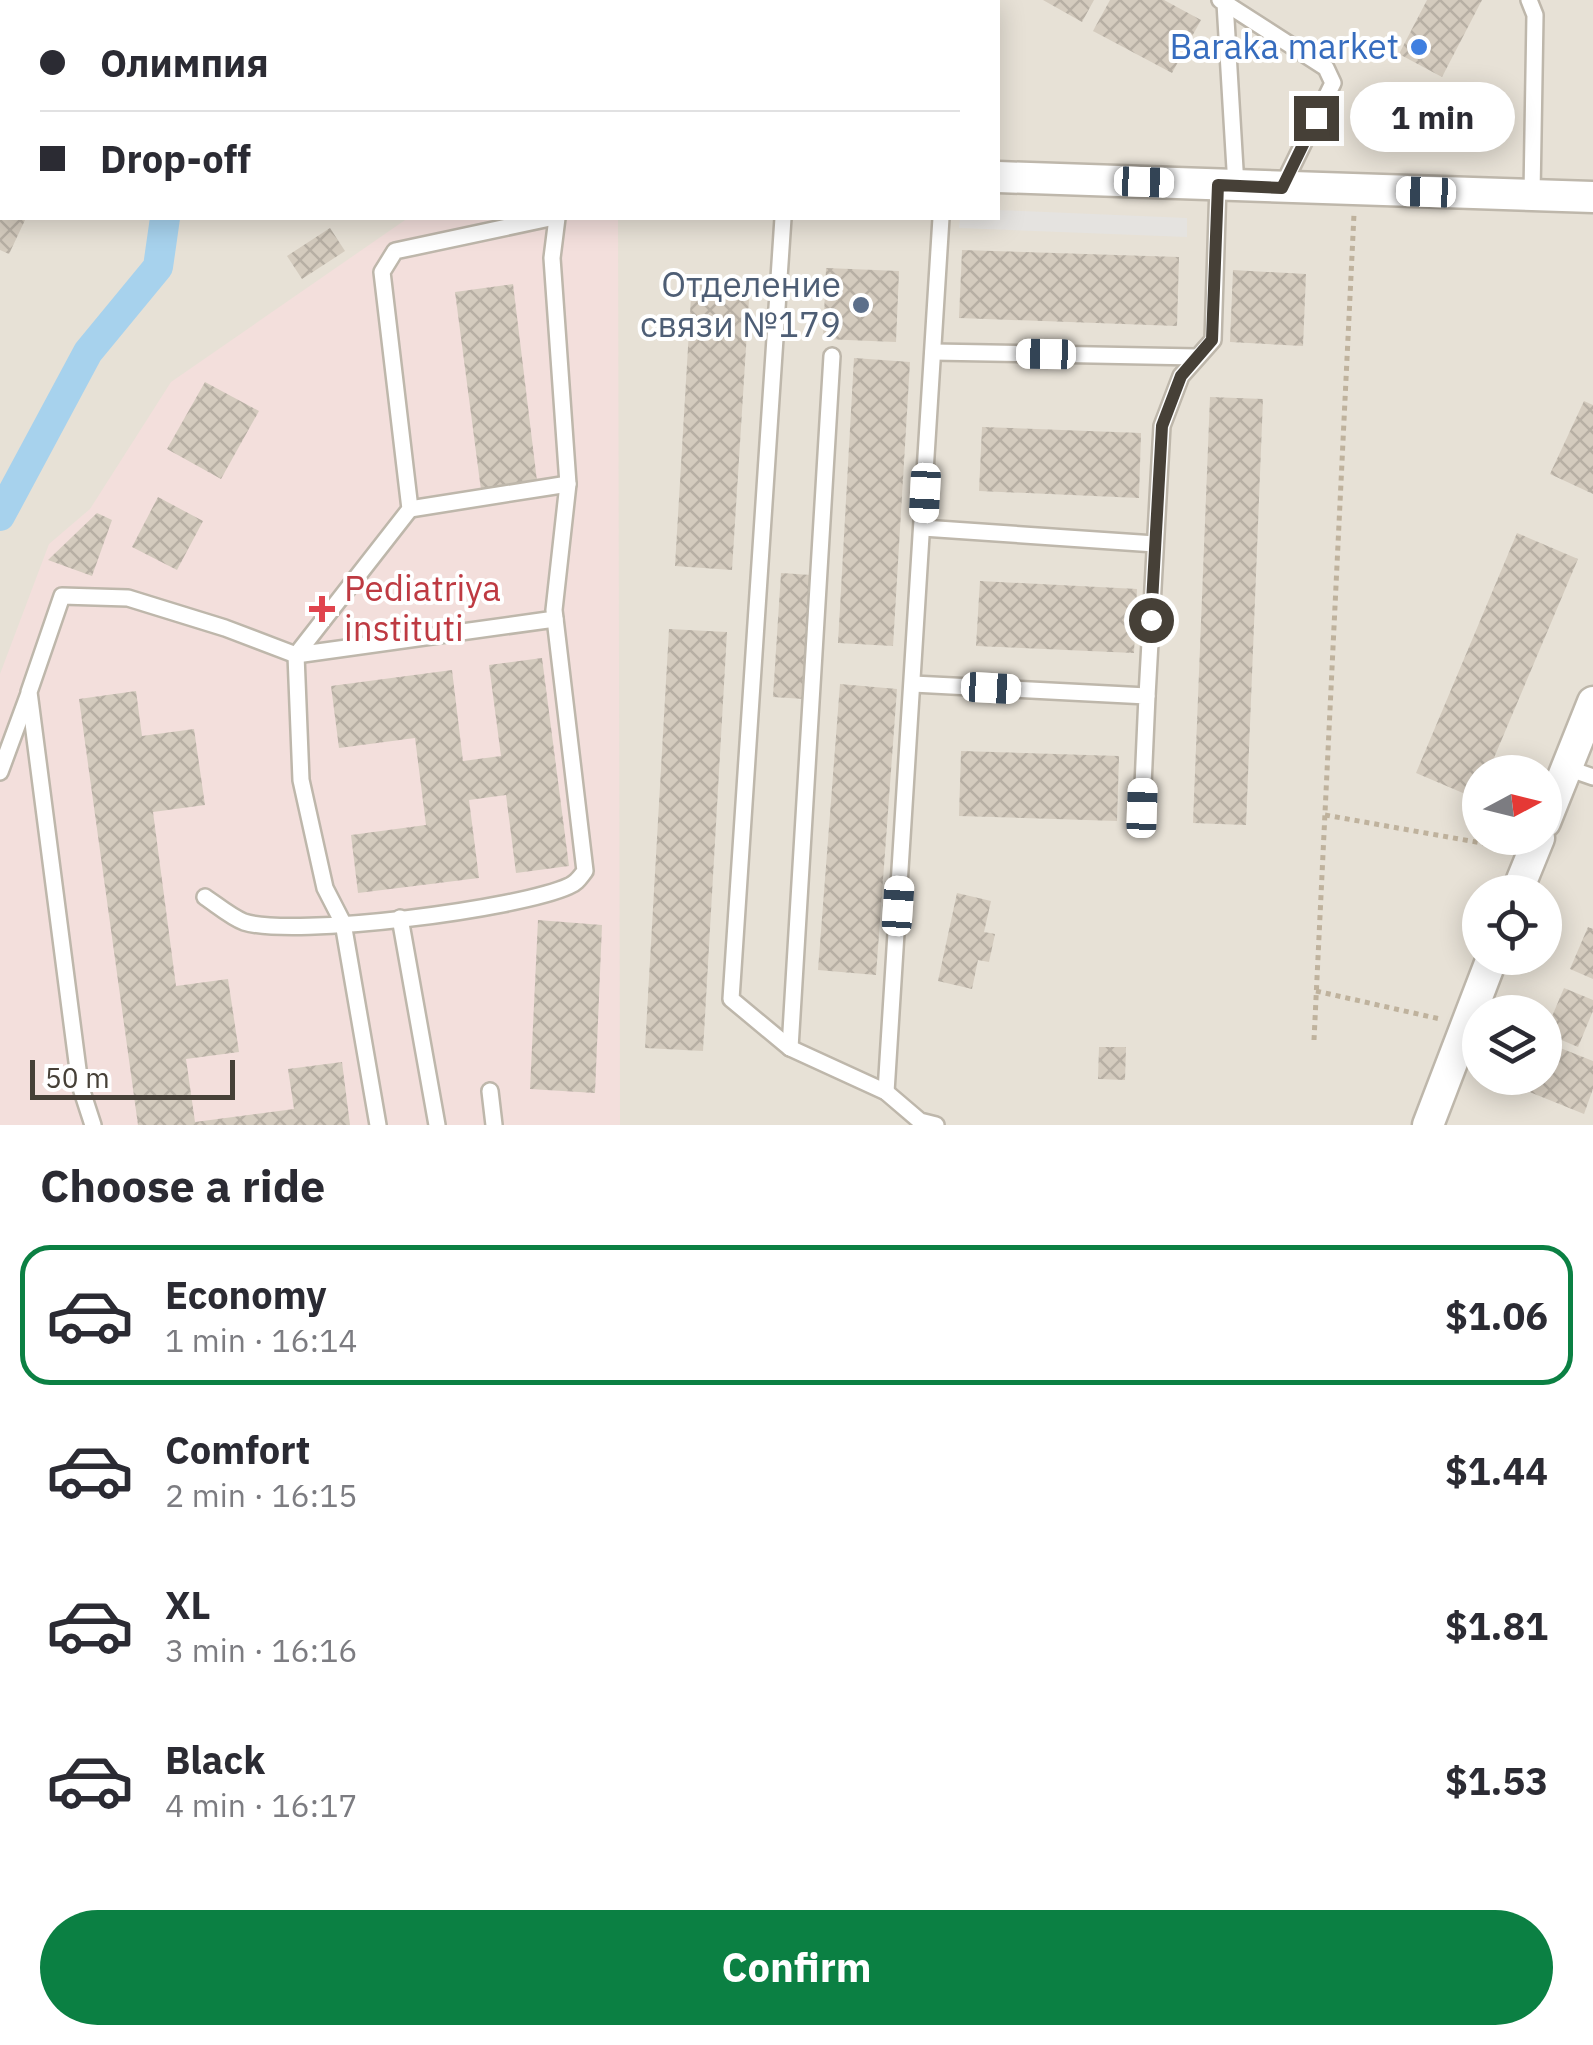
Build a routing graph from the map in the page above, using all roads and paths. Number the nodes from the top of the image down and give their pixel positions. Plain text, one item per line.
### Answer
1 (1529, 0) edge
2 (1222, 2) edge
3 (1000, 176) edge
4 (1227, 185) junction
5 (1282, 188) junction
6 (1355, 190) junction
7 (1532, 194) junction
8 (1593, 197) edge
9 (544, 220) edge
10 (554, 220) edge
11 (783, 220) edge
12 (940, 220) edge
13 (933, 352) junction
14 (832, 356) dead end
15 (1197, 357) junction
16 (568, 484) junction
17 (410, 508) junction
18 (923, 528) junction
19 (1155, 544) junction
20 (555, 620) junction
21 (296, 655) junction
22 (913, 684) junction
23 (30, 692) junction
24 (1147, 696) junction
25 (1593, 702) edge
26 (0, 772) edge
27 (1580, 773) edge
28 (1562, 798) edge
29 (1142, 808) dead end
30 (1325, 815) junction
31 (1462, 834) edge
32 (205, 898) dead end
33 (400, 918) junction
34 (343, 923) junction
35 (1316, 991) junction
36 (1462, 1024) edge
37 (1462, 1036) edge
38 (1314, 1040) dead end
39 (790, 1048) junction
40 (490, 1090) dead end
41 (886, 1092) junction
42 (93, 1125) edge
43 (378, 1125) edge
44 (437, 1125) edge
45 (494, 1125) edge
46 (936, 1125) edge
47 (1428, 1125) edge

1 - 7 lane
2 - 4 lane
2 - 5 lane
3 - 4 street
4 - 5 street
4 - 15 lane
5 - 6 street
6 - 7 street
6 - 30 path
7 - 8 street
9 - 17 lane
10 - 16 lane
11 - 39 lane
12 - 13 lane
13 - 15 lane
13 - 18 lane
14 - 39 lane
15 - 19 lane
16 - 17 lane
16 - 20 lane
17 - 21 lane
18 - 19 lane
18 - 22 lane
19 - 24 lane
20 - 21 lane
20 - 33 lane
21 - 23 lane
21 - 34 lane
22 - 24 lane
22 - 41 lane
23 - 26 lane
23 - 42 lane
24 - 29 lane
25 - 27 street
27 - 28 street
30 - 31 path
30 - 35 path
32 - 34 lane
33 - 34 lane
33 - 44 lane
34 - 43 lane
35 - 36 path
35 - 38 path
37 - 47 street
39 - 41 lane
40 - 45 lane
41 - 46 lane

